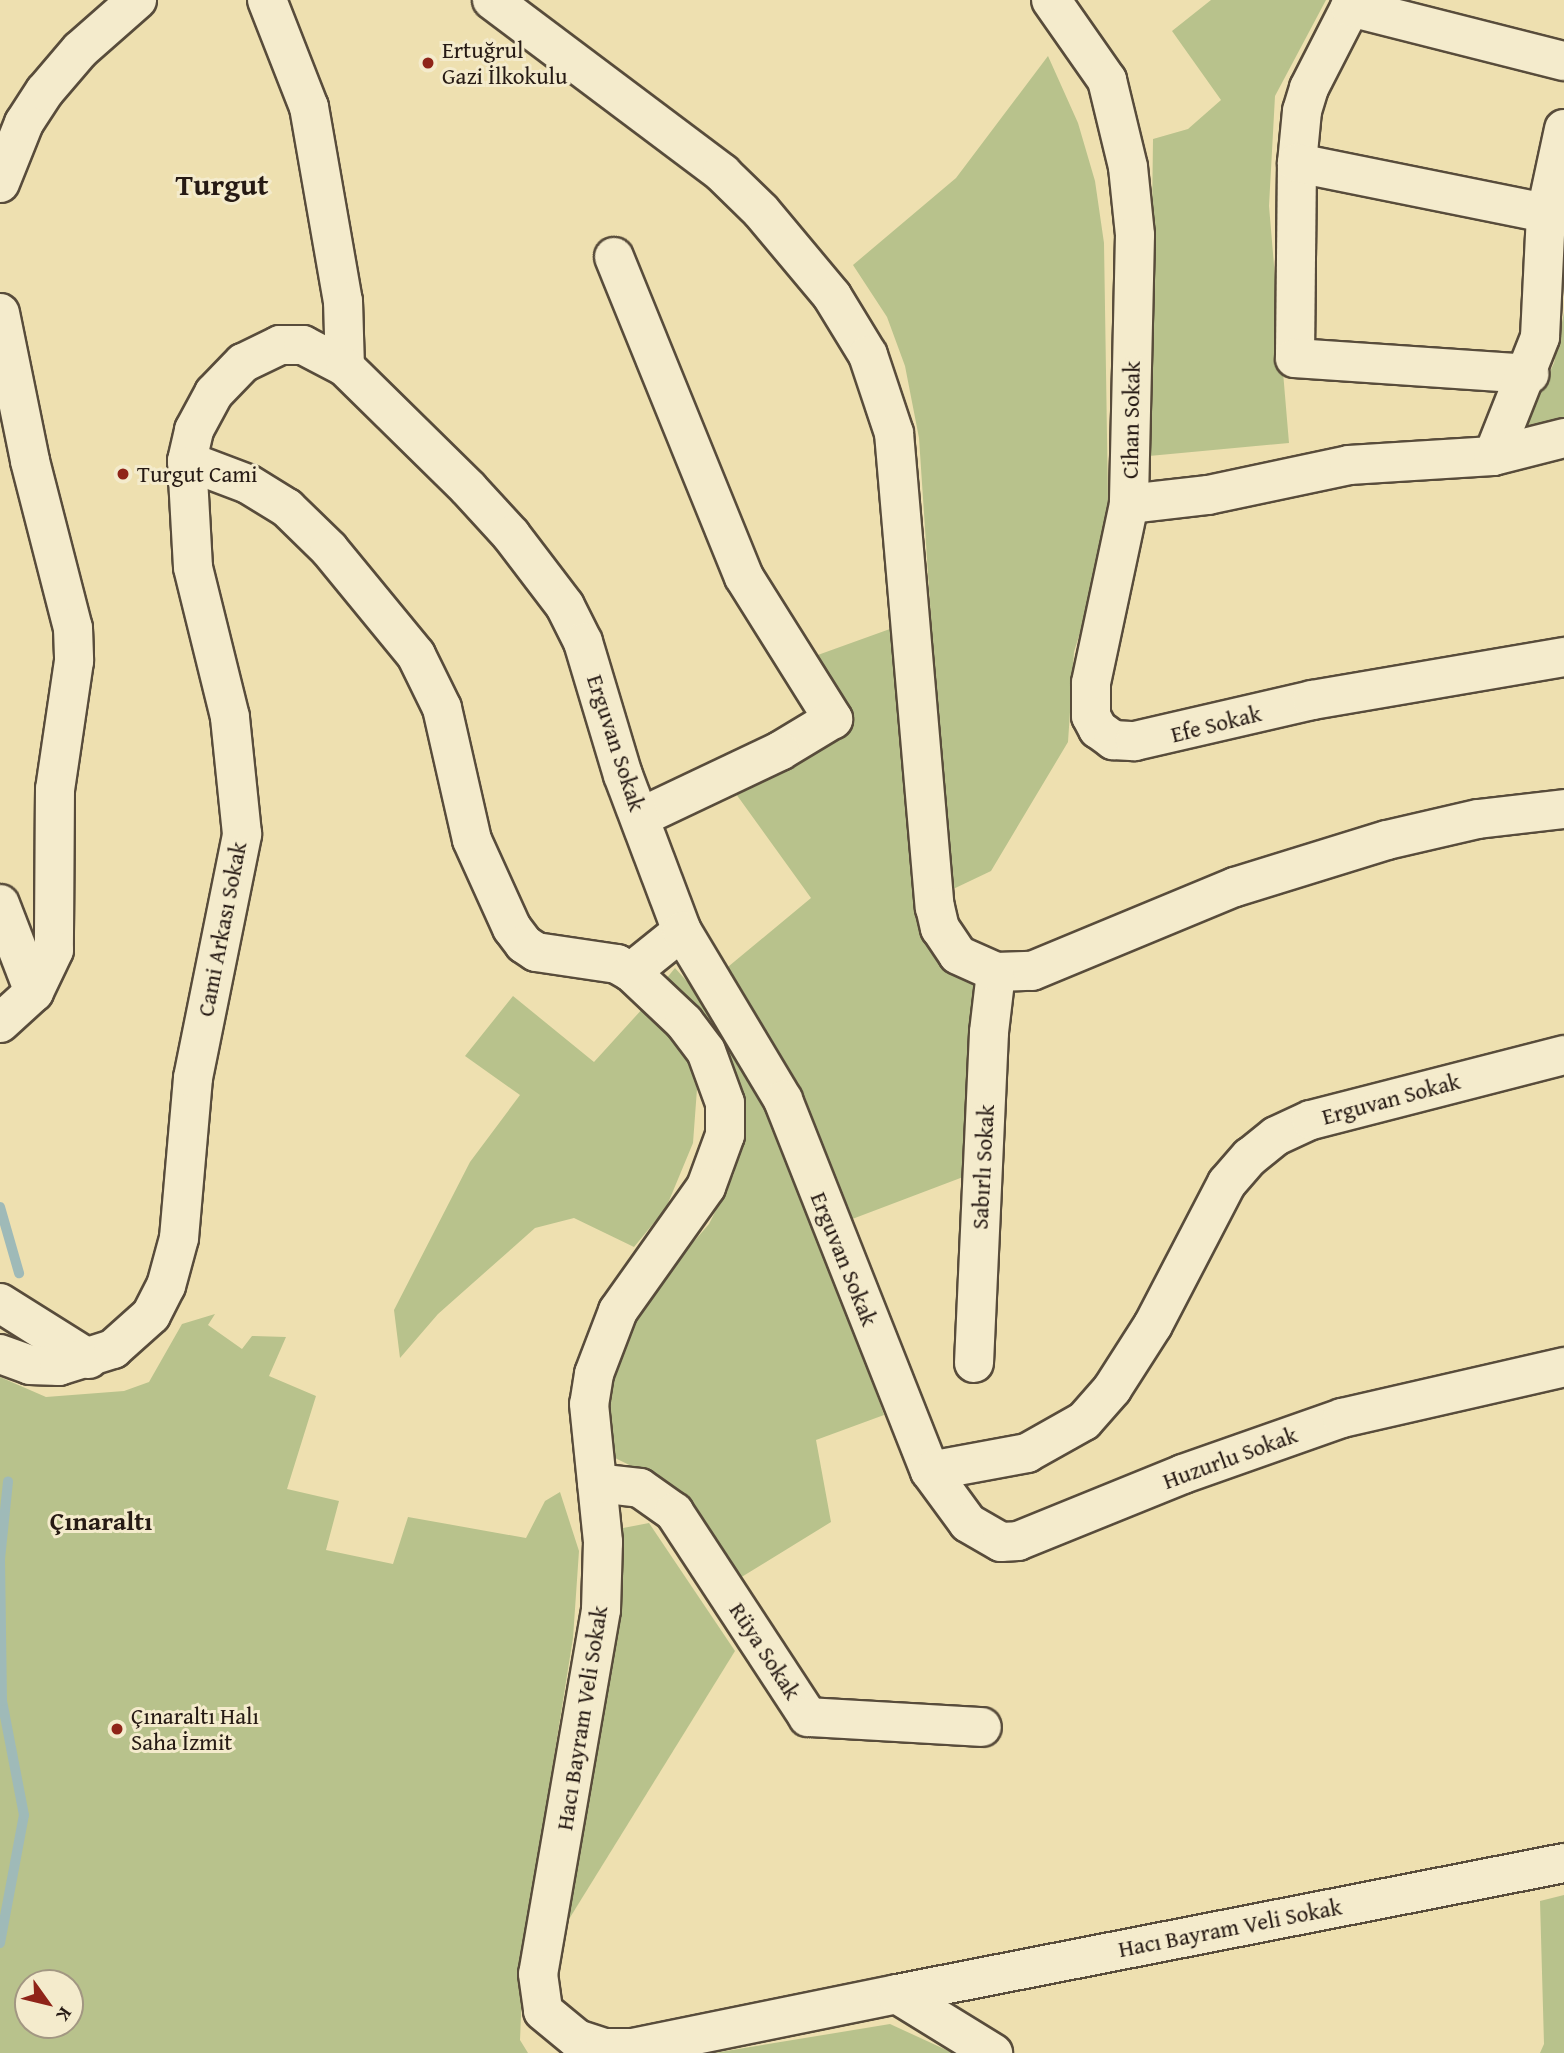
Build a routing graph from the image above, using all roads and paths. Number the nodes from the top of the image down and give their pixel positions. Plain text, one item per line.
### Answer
1 (138, 0) edge
2 (267, 0) edge
3 (492, 0) edge
4 (1051, 0) edge
5 (1352, 4) edge
6 (1564, 61) edge
7 (1564, 129) edge
8 (1297, 163) junction
9 (2, 165) edge
10 (1546, 213) junction
11 (614, 257) dead end
12 (0, 313) edge
13 (345, 367) junction
14 (1529, 374) junction
15 (1564, 438) edge
16 (1493, 456) junction
17 (187, 461) junction
18 (1129, 504) junction
19 (1564, 657) edge
20 (1564, 809) edge
21 (641, 817) junction
22 (0, 904) edge
23 (682, 932) junction
24 (631, 972) junction
25 (996, 972) junction
26 (34, 992) junction
27 (0, 1023) edge
28 (1564, 1055) edge
29 (0, 1303) edge
30 (0, 1354) edge
31 (89, 1359) junction
32 (974, 1363) dead end
33 (1564, 1367) edge
34 (930, 1471) junction
35 (597, 1483) junction
36 (982, 1727) dead end
37 (1564, 1863) edge
38 (897, 1994) junction
39 (993, 2053) edge

1 - 9 street
2 - 13 street
3 - 25 street
4 - 18 street, Cihan Sokak
5 - 6 street
5 - 8 street
7 - 10 street
8 - 10 street
8 - 14 street
10 - 14 street
11 - 21 street
12 - 26 street
13 - 17 street, Cami Arkası Sokak
13 - 21 street, Erguvan Sokak
14 - 16 street
15 - 16 street, Cihan Sokak
16 - 18 street, Cihan Sokak
17 - 24 street, Hacı Bayram Veli Sokak
17 - 31 street, Cami Arkası Sokak
18 - 19 street, Efe Sokak
20 - 25 street
21 - 23 street, Erguvan Sokak
22 - 26 street
23 - 24 street
23 - 34 street, Erguvan Sokak
24 - 35 street, Hacı Bayram Veli Sokak
25 - 32 street, Sabırlı Sokak
26 - 27 street
28 - 34 street, Erguvan Sokak
29 - 31 street
30 - 31 street, Cami Arkası Sokak
33 - 34 street, Huzurlu Sokak
35 - 36 street, Rüya Sokak
35 - 38 street, Hacı Bayram Veli Sokak
37 - 38 street, Hacı Bayram Veli Sokak
38 - 39 street

